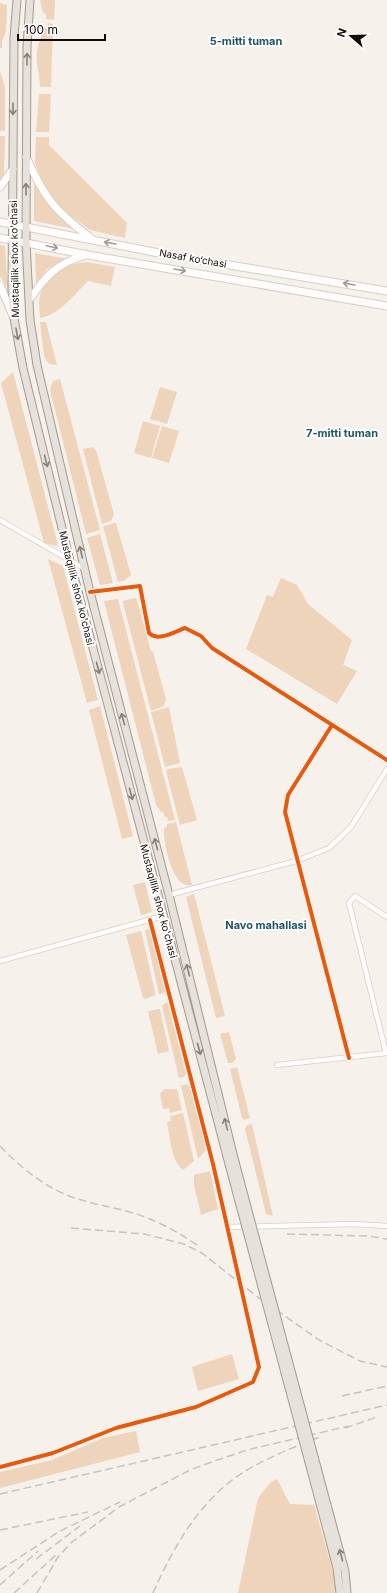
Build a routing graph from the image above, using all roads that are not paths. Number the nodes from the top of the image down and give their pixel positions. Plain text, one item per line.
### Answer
1 (17, 0) edge
2 (30, 0) edge
3 (26, 156) junction
4 (13, 169) junction
5 (0, 187) edge
6 (0, 222) edge
7 (12, 225) junction
8 (27, 228) junction
9 (0, 238) edge
10 (12, 240) junction
11 (93, 240) junction
12 (26, 242) junction
13 (137, 248) junction
14 (88, 255) junction
15 (137, 262) junction
16 (0, 285) edge
17 (387, 291) edge
18 (30, 299) junction
19 (387, 306) edge
20 (14, 318) junction
21 (0, 520) edge
22 (70, 561) junction
23 (85, 569) junction
24 (90, 592) junction
25 (79, 594) junction
26 (332, 725) junction
27 (387, 760) edge
28 (387, 769) edge
29 (296, 860) junction
30 (169, 895) junction
31 (163, 916) junction
32 (387, 917) edge
33 (150, 920) junction
34 (0, 961) edge
35 (195, 998) junction
36 (186, 1000) junction
37 (386, 1053) edge
38 (349, 1058) junction
39 (277, 1064) dead end
40 (232, 1163) junction
41 (387, 1226) edge
42 (228, 1227) junction
43 (0, 1466) edge
44 (324, 1506) junction
45 (340, 1593) edge
46 (347, 1593) edge

1 -> 4 main road, Mustaqillik shox ko'chasi
3 -> 2 main road, Mustaqillik shox ko'chasi
8 -> 3 main road, Mustaqillik shox ko'chasi
3 - 11 main road
4 - 5 main road
4 - 7 main road, Mustaqillik shox ko'chasi
6 - 7 main road, Nasaf ko‘chasi
7 - 8 main road, Nasaf ko‘chasi
7 - 10 main road, Mustaqillik shox ko'chasi
8 - 11 main road, Nasaf ko‘chasi
8 - 12 main road, Mustaqillik shox ko'chasi
9 - 10 main road, Nasaf ko‘chasi
10 - 12 main road, Nasaf ko‘chasi
10 - 20 main road, Mustaqillik shox ko'chasi
13 -> 11 main road, Nasaf ko‘chasi
12 -> 14 main road, Nasaf ko‘chasi
12 - 18 main road, Mustaqillik shox ko'chasi
13 - 15 main road
17 -> 13 main road, Nasaf ko‘chasi
14 - 15 main road, Nasaf ko‘chasi
14 - 18 main road
15 -> 19 main road, Nasaf ko‘chasi
16 - 20 main road
23 -> 18 main road, Mustaqillik shox ko'chasi
20 -> 22 main road, Mustaqillik shox ko'chasi
21 - 22 street
22 - 23 street
22 - 25 main road, Mustaqillik shox ko'chasi
23 - 24 main road, Mustaqillik shox ko'chasi
24 - 25 main road
24 - 26 street
30 -> 24 main road, Mustaqillik shox ko'chasi
25 -> 31 main road, Mustaqillik shox ko'chasi
26 - 27 street
26 - 29 street
28 - 29 street
29 - 30 street
29 - 38 street
35 -> 30 main road, Mustaqillik shox ko'chasi
31 - 33 street
31 - 36 main road, Mustaqillik shox ko'chasi
32 - 37 street
33 - 34 street
33 - 42 street
35 - 36 main road
40 -> 35 main road, Mustaqillik shox ko'chasi
36 -> 40 main road, Mustaqillik shox ko'chasi
37 - 38 street
38 - 39 street
40 - 44 main road, bridge
41 - 42 street
42 - 43 street
44 - 45 main road
46 -> 44 main road

